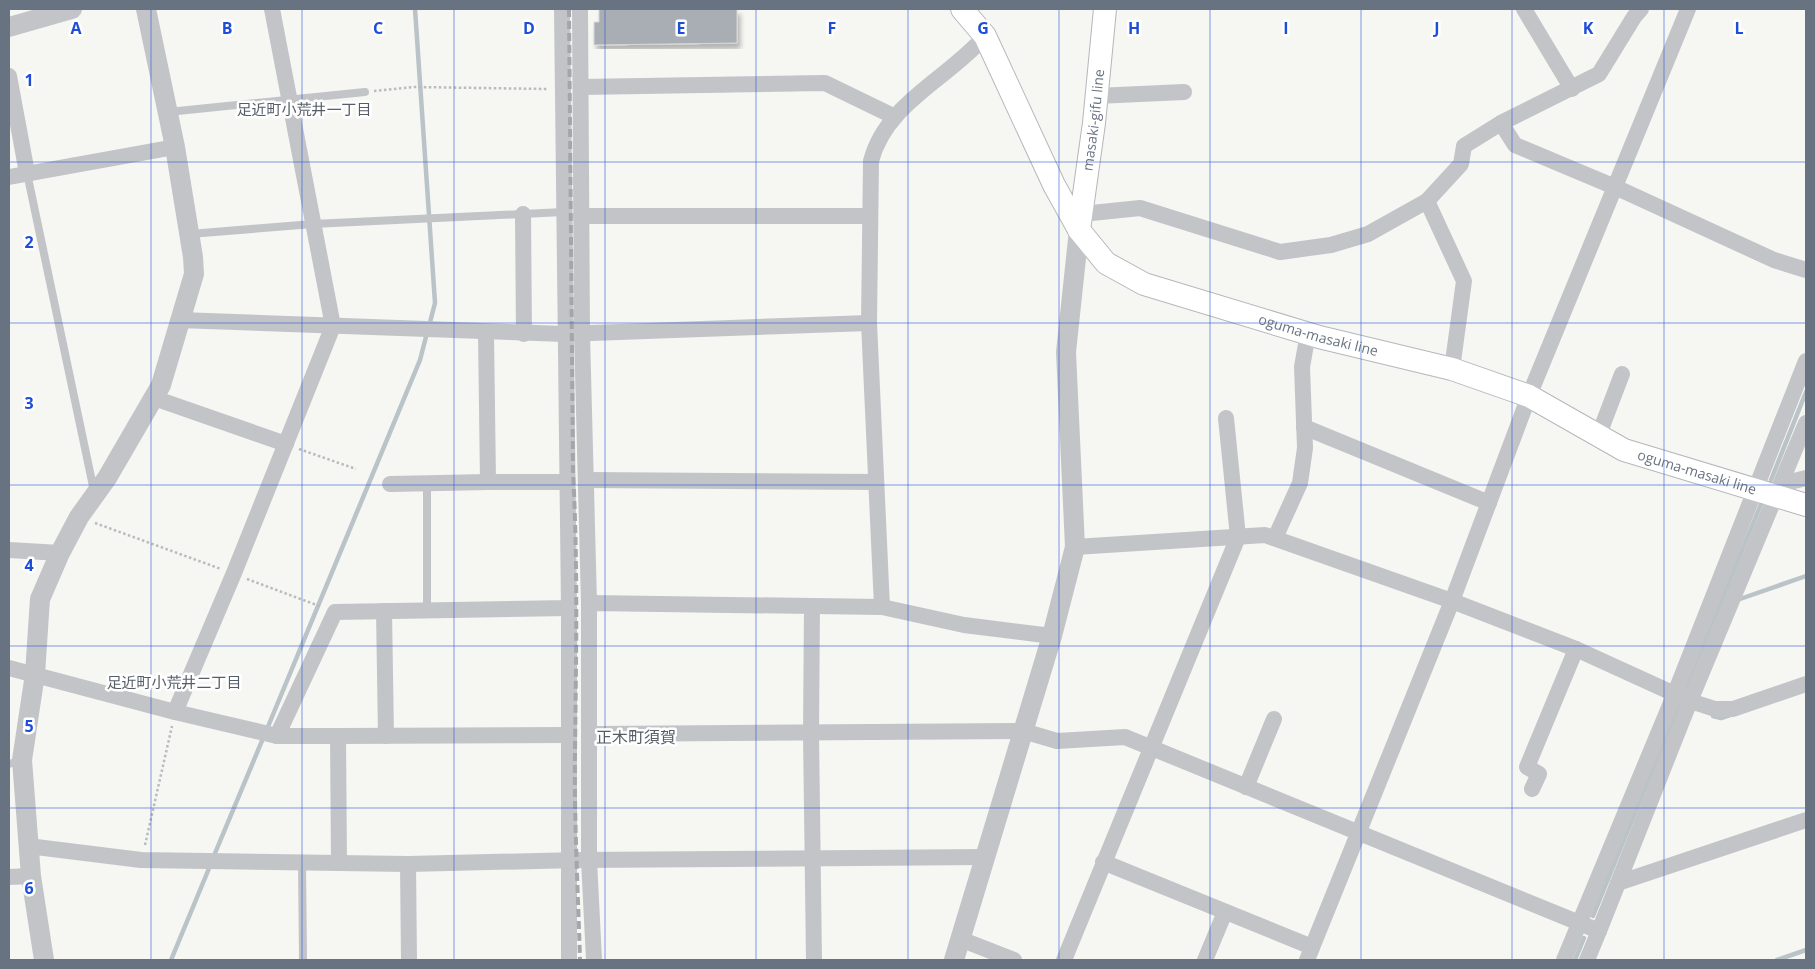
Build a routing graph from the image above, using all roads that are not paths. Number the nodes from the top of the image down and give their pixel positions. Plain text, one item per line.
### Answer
1 (72, 9) edge
2 (146, 9) edge
3 (272, 9) edge
4 (562, 9) edge
5 (580, 9) edge
6 (962, 9) edge
7 (1105, 9) edge
8 (1524, 9) edge
9 (1641, 9) edge
10 (1688, 9) edge
11 (9, 26) edge
12 (985, 36) junction
13 (9, 76) edge
14 (581, 87) junction
15 (1572, 89) junction
16 (365, 92) road end
17 (1184, 92) dead end
18 (1096, 96) junction
19 (289, 100) junction
20 (167, 112) junction
21 (893, 116) junction
22 (1500, 123) junction
23 (175, 147) junction
24 (27, 173) junction
25 (9, 177) edge
26 (1615, 186) junction
27 (1427, 201) junction
28 (563, 212) junction
29 (523, 214) junction
30 (581, 216) junction
31 (870, 216) junction
32 (1080, 222) junction
33 (313, 224) junction
34 (188, 234) junction
35 (1806, 270) edge
36 (179, 320) junction
37 (869, 323) junction
38 (333, 326) junction
39 (486, 333) junction
40 (1308, 333) junction
41 (524, 334) junction
42 (564, 334) junction
43 (582, 334) junction
44 (1806, 361) edge
45 (1452, 368) junction
46 (1622, 374) dead end
47 (1529, 396) junction
48 (154, 398) junction
49 (1226, 418) dead end
50 (1806, 423) edge
51 (1304, 427) junction
52 (1598, 437) junction
53 (286, 444) junction
54 (1806, 478) edge
55 (586, 480) junction
56 (488, 482) junction
57 (566, 482) junction
58 (876, 482) junction
59 (427, 483) junction
60 (390, 484) dead end
61 (1756, 489) junction
62 (95, 493) junction
63 (1778, 495) junction
64 (1489, 502) junction
65 (1806, 505) edge
66 (1238, 537) junction
67 (1276, 538) junction
68 (1075, 547) junction
69 (9, 550) edge
70 (60, 553) junction
71 (1452, 601) junction
72 (589, 604) junction
73 (812, 606) junction
74 (882, 606) junction
75 (569, 608) junction
76 (428, 610) junction
77 (384, 611) junction
78 (1052, 636) junction
79 (1576, 650) junction
80 (9, 668) edge
81 (35, 674) junction
82 (1806, 684) edge
83 (1675, 693) junction
84 (1690, 701) junction
85 (175, 712) junction
86 (1274, 719) dead end
87 (1023, 732) junction
88 (811, 733) junction
89 (598, 734) dead end
90 (569, 735) junction
91 (277, 736) junction
92 (338, 736) junction
93 (386, 736) junction
94 (1152, 747) junction
95 (15, 762) edge
96 (1246, 787) junction
97 (1532, 789) dead end
98 (1806, 820) edge
99 (1358, 834) junction
100 (28, 846) junction
101 (986, 857) junction
102 (812, 859) junction
103 (589, 860) junction
104 (568, 861) junction
105 (302, 862) junction
106 (1103, 862) junction
107 (339, 863) junction
108 (408, 864) junction
109 (31, 876) junction
110 (9, 877) edge
111 (1618, 883) junction
112 (1225, 912) junction
113 (1579, 923) junction
114 (1599, 931) junction
115 (960, 938) junction
116 (1310, 954) edge
117 (44, 960) edge
118 (303, 960) edge
119 (409, 960) edge
120 (570, 960) edge
121 (594, 960) edge
122 (814, 960) edge
123 (954, 960) edge
124 (1014, 960) edge
125 (1064, 960) edge
126 (1205, 960) edge
127 (1564, 960) edge
128 (1587, 960) edge

1 - 11 street
2 - 20 street
3 - 19 street
4 - 28 street
5 - 14 street
6 - 12 main road, oguma-masaki line
7 - 18 main road, masaki-gifu line
8 - 15 street
9 - 15 street
10 - 26 street
12 - 21 street
12 - 32 main road, oguma-masaki line
13 - 24 street
14 - 21 street
14 - 30 street
15 - 22 street
16 - 19 lane
17 - 18 street
18 - 32 main road, masaki-gifu line
19 - 20 lane
19 - 33 street
20 - 23 street
21 - 31 street
22 - 26 street
22 - 27 street
23 - 24 street
23 - 34 street
24 - 25 street
24 - 62 lane
26 - 35 street
26 - 47 street
27 - 32 street
27 - 45 street
28 - 29 lane
28 - 42 street
29 - 33 lane
29 - 41 street
30 - 31 street
30 - 43 street
31 - 37 street
32 - 40 main road, oguma-masaki line
32 - 68 street
33 - 34 lane
33 - 38 street
34 - 36 street
36 - 38 street
36 - 48 street
37 - 43 street
37 - 58 street
38 - 39 street
38 - 53 street
39 - 41 street
39 - 56 street
40 - 45 main road, oguma-masaki line
40 - 51 street
41 - 42 street
42 - 43 street
42 - 57 street
43 - 55 street
44 - 61 street
45 - 47 main road, oguma-masaki line
46 - 52 street
47 - 52 main road, oguma-masaki line
47 - 64 street
48 - 53 street
48 - 62 street
49 - 66 street
50 - 63 street
51 - 64 street
51 - 67 street
52 - 61 main road, oguma-masaki line
53 - 85 street
54 - 63 street
55 - 58 street
55 - 72 street
56 - 57 street
56 - 59 street
57 - 75 street
58 - 74 street
59 - 60 street
59 - 76 lane
61 - 63 main road, oguma-masaki line
61 - 83 street
62 - 70 street
63 - 65 main road, oguma-masaki line
63 - 84 street
64 - 71 street
66 - 67 street
66 - 68 street
66 - 94 street
67 - 71 street
68 - 78 street
69 - 70 street
70 - 81 street
71 - 79 street
71 - 99 street
72 - 73 street
72 - 103 street
73 - 74 street
73 - 88 street
74 - 78 street
75 - 76 street
75 - 90 street
76 - 77 street
77 - 91 street
77 - 93 street
78 - 87 street
79 - 83 street
79 - 97 street
80 - 81 street
81 - 85 street
81 - 95 street
82 - 84 street
83 - 84 street
83 - 113 street
84 - 111 street
85 - 91 street
86 - 96 street
87 - 88 street
87 - 94 street
87 - 101 street
88 - 89 street
88 - 102 street
90 - 93 street
90 - 104 street
91 - 92 street
92 - 93 street
92 - 107 street
94 - 96 street
94 - 106 street
95 - 100 street
96 - 99 street
98 - 111 street
99 - 113 street
99 - 116 street
100 - 105 street
100 - 109 street
101 - 102 street
101 - 115 street
102 - 103 street
102 - 122 street
103 - 104 street
103 - 121 street
104 - 108 street
104 - 120 street
105 - 107 street
105 - 118 lane
106 - 112 street
106 - 125 street
107 - 108 street
108 - 119 street
109 - 110 street
109 - 117 street
111 - 114 street
112 - 116 street
112 - 126 street
113 - 114 street
113 - 127 street
114 - 128 street
115 - 123 street
115 - 124 street

